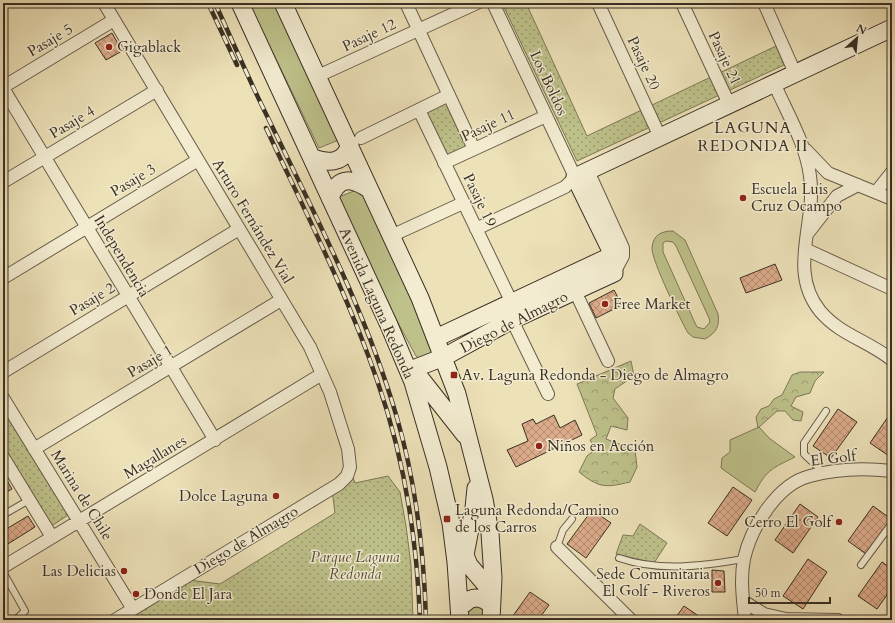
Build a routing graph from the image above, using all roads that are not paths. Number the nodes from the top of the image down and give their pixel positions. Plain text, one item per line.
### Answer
1 (104, 3) edge
2 (240, 3) edge
3 (283, 3) edge
4 (406, 3) edge
5 (476, 3) edge
6 (493, 3) edge
7 (598, 3) edge
8 (682, 3) edge
9 (764, 3) edge
10 (114, 20) junction
11 (418, 30) junction
12 (890, 33) edge
13 (795, 73) junction
14 (318, 76) junction
15 (774, 83) junction
16 (3, 88) edge
17 (157, 90) junction
18 (449, 95) junction
19 (729, 104) junction
20 (419, 110) junction
21 (546, 116) junction
22 (660, 137) junction
23 (356, 141) junction
24 (802, 145) junction
25 (474, 149) junction
26 (44, 157) junction
27 (313, 158) junction
28 (198, 160) junction
29 (444, 163) junction
30 (892, 172) edge
31 (581, 174) junction
32 (3, 182) edge
33 (858, 185) junction
34 (370, 190) junction
35 (876, 192) junction
36 (330, 198) junction
37 (892, 199) edge
38 (463, 203) junction
39 (87, 227) junction
40 (239, 229) junction
41 (476, 229) junction
42 (391, 236) junction
43 (807, 236) junction
44 (805, 249) junction
45 (613, 255) junction
46 (614, 273) junction
47 (3, 278) edge
48 (892, 289) edge
49 (575, 291) junction
50 (128, 296) junction
51 (282, 300) junction
52 (512, 303) junction
53 (512, 320) junction
54 (436, 338) junction
55 (401, 351) junction
56 (444, 357) junction
57 (892, 360) edge
58 (608, 361) dead end
59 (171, 367) junction
60 (413, 369) junction
61 (3, 372) edge
62 (322, 374) junction
63 (548, 394) dead end
64 (3, 398) edge
65 (826, 411) dead end
66 (215, 440) junction
67 (470, 445) junction
68 (34, 449) junction
69 (4, 463) edge
70 (350, 467) joint
71 (476, 470) junction
72 (892, 471) edge
73 (825, 473) junction
74 (29, 500) junction
75 (3, 515) edge
76 (488, 518) junction
77 (572, 519) dead end
78 (79, 521) junction
79 (892, 523) edge
80 (52, 538) junction
81 (557, 547) joint
82 (619, 558) dead end
83 (744, 559) junction
84 (861, 565) dead end
85 (3, 567) edge
86 (474, 570) junction
87 (3, 572) edge
88 (743, 601) junction
89 (133, 609) junction
90 (491, 612) edge
91 (461, 615) edge
92 (15, 620) edge
93 (115, 620) edge
94 (631, 620) edge
95 (745, 620) edge
96 (838, 620) edge

1 - 10 street, Arturo Fernández Vial
2 - 27 main road, Avenida Laguna Redonda
3 - 14 main road
4 - 11 street, Pasaje 19
5 - 11 street, Pasaje 12
6 - 21 street, Los Boldos
7 - 22 street, Pasaje 20
8 - 19 street, Pasaje 21
9 - 13 street
10 - 16 street, Pasaje 5
10 - 17 street, Arturo Fernández Vial
11 - 14 street, Pasaje 12
11 - 18 street, Pasaje 19
12 - 13 main road
13 - 15 main road
14 - 23 main road
15 - 19 main road
15 - 24 street
16 - 26 street, Independencia
17 - 26 street, Pasaje 4
17 - 28 street, Arturo Fernández Vial
18 - 20 street
18 - 25 street, Pasaje 19
19 - 22 main road
20 - 23 street
20 - 29 street, Pasaje 19
21 - 25 street, Pasaje 11
21 - 31 street, Los Boldos
22 - 31 main road
23 - 27 main road
23 - 34 main road
24 - 33 street
24 - 43 street
25 - 29 street, Pasaje 11
26 - 32 street, Pasaje 4
26 - 39 street, Independencia
27 - 36 main road, Avenida Laguna Redonda
28 - 39 street, Pasaje 3
28 - 40 street, Arturo Fernández Vial
29 - 38 street, Pasaje 19
30 - 35 street
31 - 41 street
31 - 45 main road
31 - 46 street
33 - 35 street
33 - 43 street
34 - 36 main road
34 - 42 main road
35 - 37 street
36 - 55 main road, Avenida Laguna Redonda
38 - 41 street, Pasaje 19
38 - 42 street
39 - 47 street, Pasaje 3
39 - 50 street, Independencia
40 - 50 street, Pasaje 2
40 - 51 street, Arturo Fernández Vial
41 - 52 street, Pasaje 19
42 - 54 main road
43 - 44 street
44 - 48 street
44 - 57 street
45 - 46 main road
45 - 52 main road, Diego de Almagro
46 - 49 main road, Diego de Almagro
49 - 53 main road, Diego de Almagro
49 - 58 street
50 - 59 street, Independencia
50 - 61 street, Pasaje 2
51 - 59 street, Pasaje 1
51 - 62 street, Arturo Fernández Vial
52 - 54 main road, Diego de Almagro
53 - 56 main road, Diego de Almagro
53 - 63 street
54 - 56 main road
55 - 60 main road
55 - 91 main road, Avenida Laguna Redonda
56 - 60 main road, Diego de Almagro
56 - 67 main road
59 - 66 street, Independencia
59 - 68 street, Pasaje 1
60 - 67 main road
62 - 66 street, Magallanes
62 - 70 street, Arturo Fernández Vial
64 - 68 street, Marina de Chile
65 - 73 lane
66 - 78 street, Magallanes
67 - 71 main road
68 - 78 street, Marina de Chile
69 - 74 street
70 - 89 street, Diego de Almagro
71 - 76 main road
71 - 86 main road
72 - 73 street, El Golf
73 - 83 street, El Golf
74 - 75 lane
74 - 80 street
76 - 86 main road
76 - 90 main road
77 - 81 lane
78 - 80 street, Magallanes
78 - 89 street, Marina de Chile
79 - 84 lane
80 - 85 street, Magallanes
81 - 94 street
82 - 83 lane
83 - 88 street, El Golf
86 - 90 main road
86 - 91 main road
87 - 92 lane
88 - 95 street, El Golf
88 - 96 street
89 - 93 street, Diego de Almagro
90 - 91 main road

